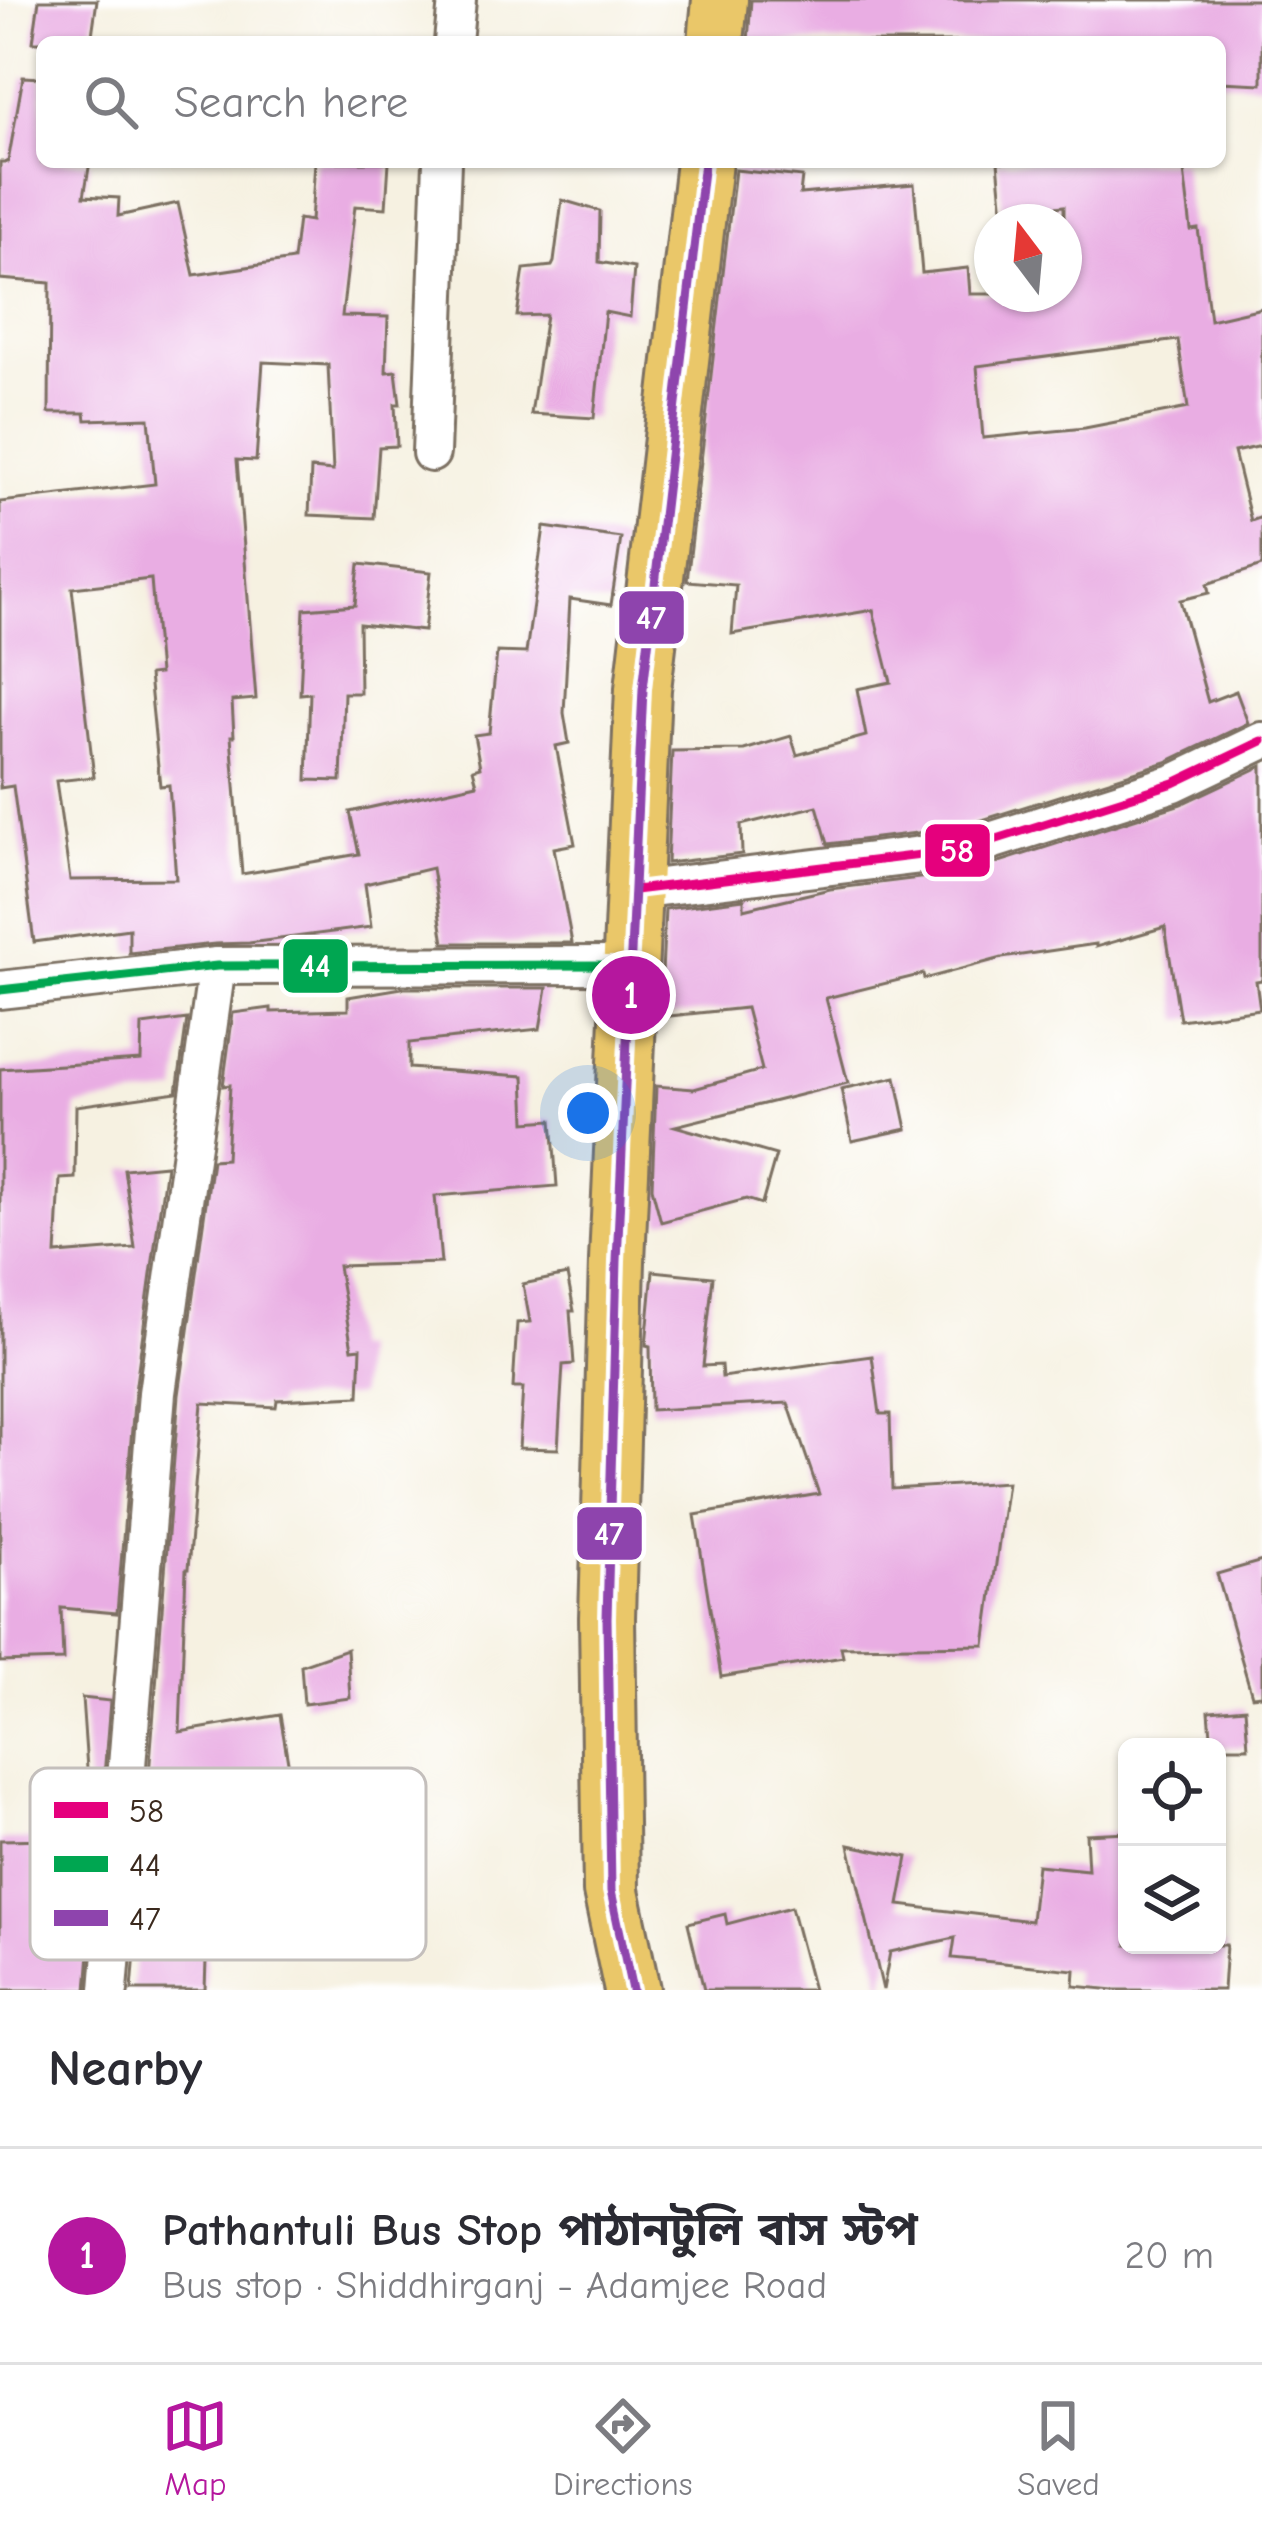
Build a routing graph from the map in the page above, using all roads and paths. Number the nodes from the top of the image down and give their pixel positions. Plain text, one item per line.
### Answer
1 (457, 0) edge
2 (720, 0) edge
3 (454, 36) edge
4 (717, 36) edge
5 (442, 168) edge
6 (703, 168) edge
7 (431, 453) dead end
8 (1262, 742) edge
9 (635, 890) junction
10 (632, 965) junction
11 (217, 966) junction
12 (0, 990) edge
13 (127, 1768) edge
14 (111, 1960) edge
15 (109, 1990) edge
16 (632, 1990) edge

1 - 3 street
2 - 4 main road
5 - 7 street
6 - 9 main road
8 - 9 street
9 - 10 main road
10 - 11 street
10 - 16 main road
11 - 12 street
11 - 13 street
14 - 15 street

